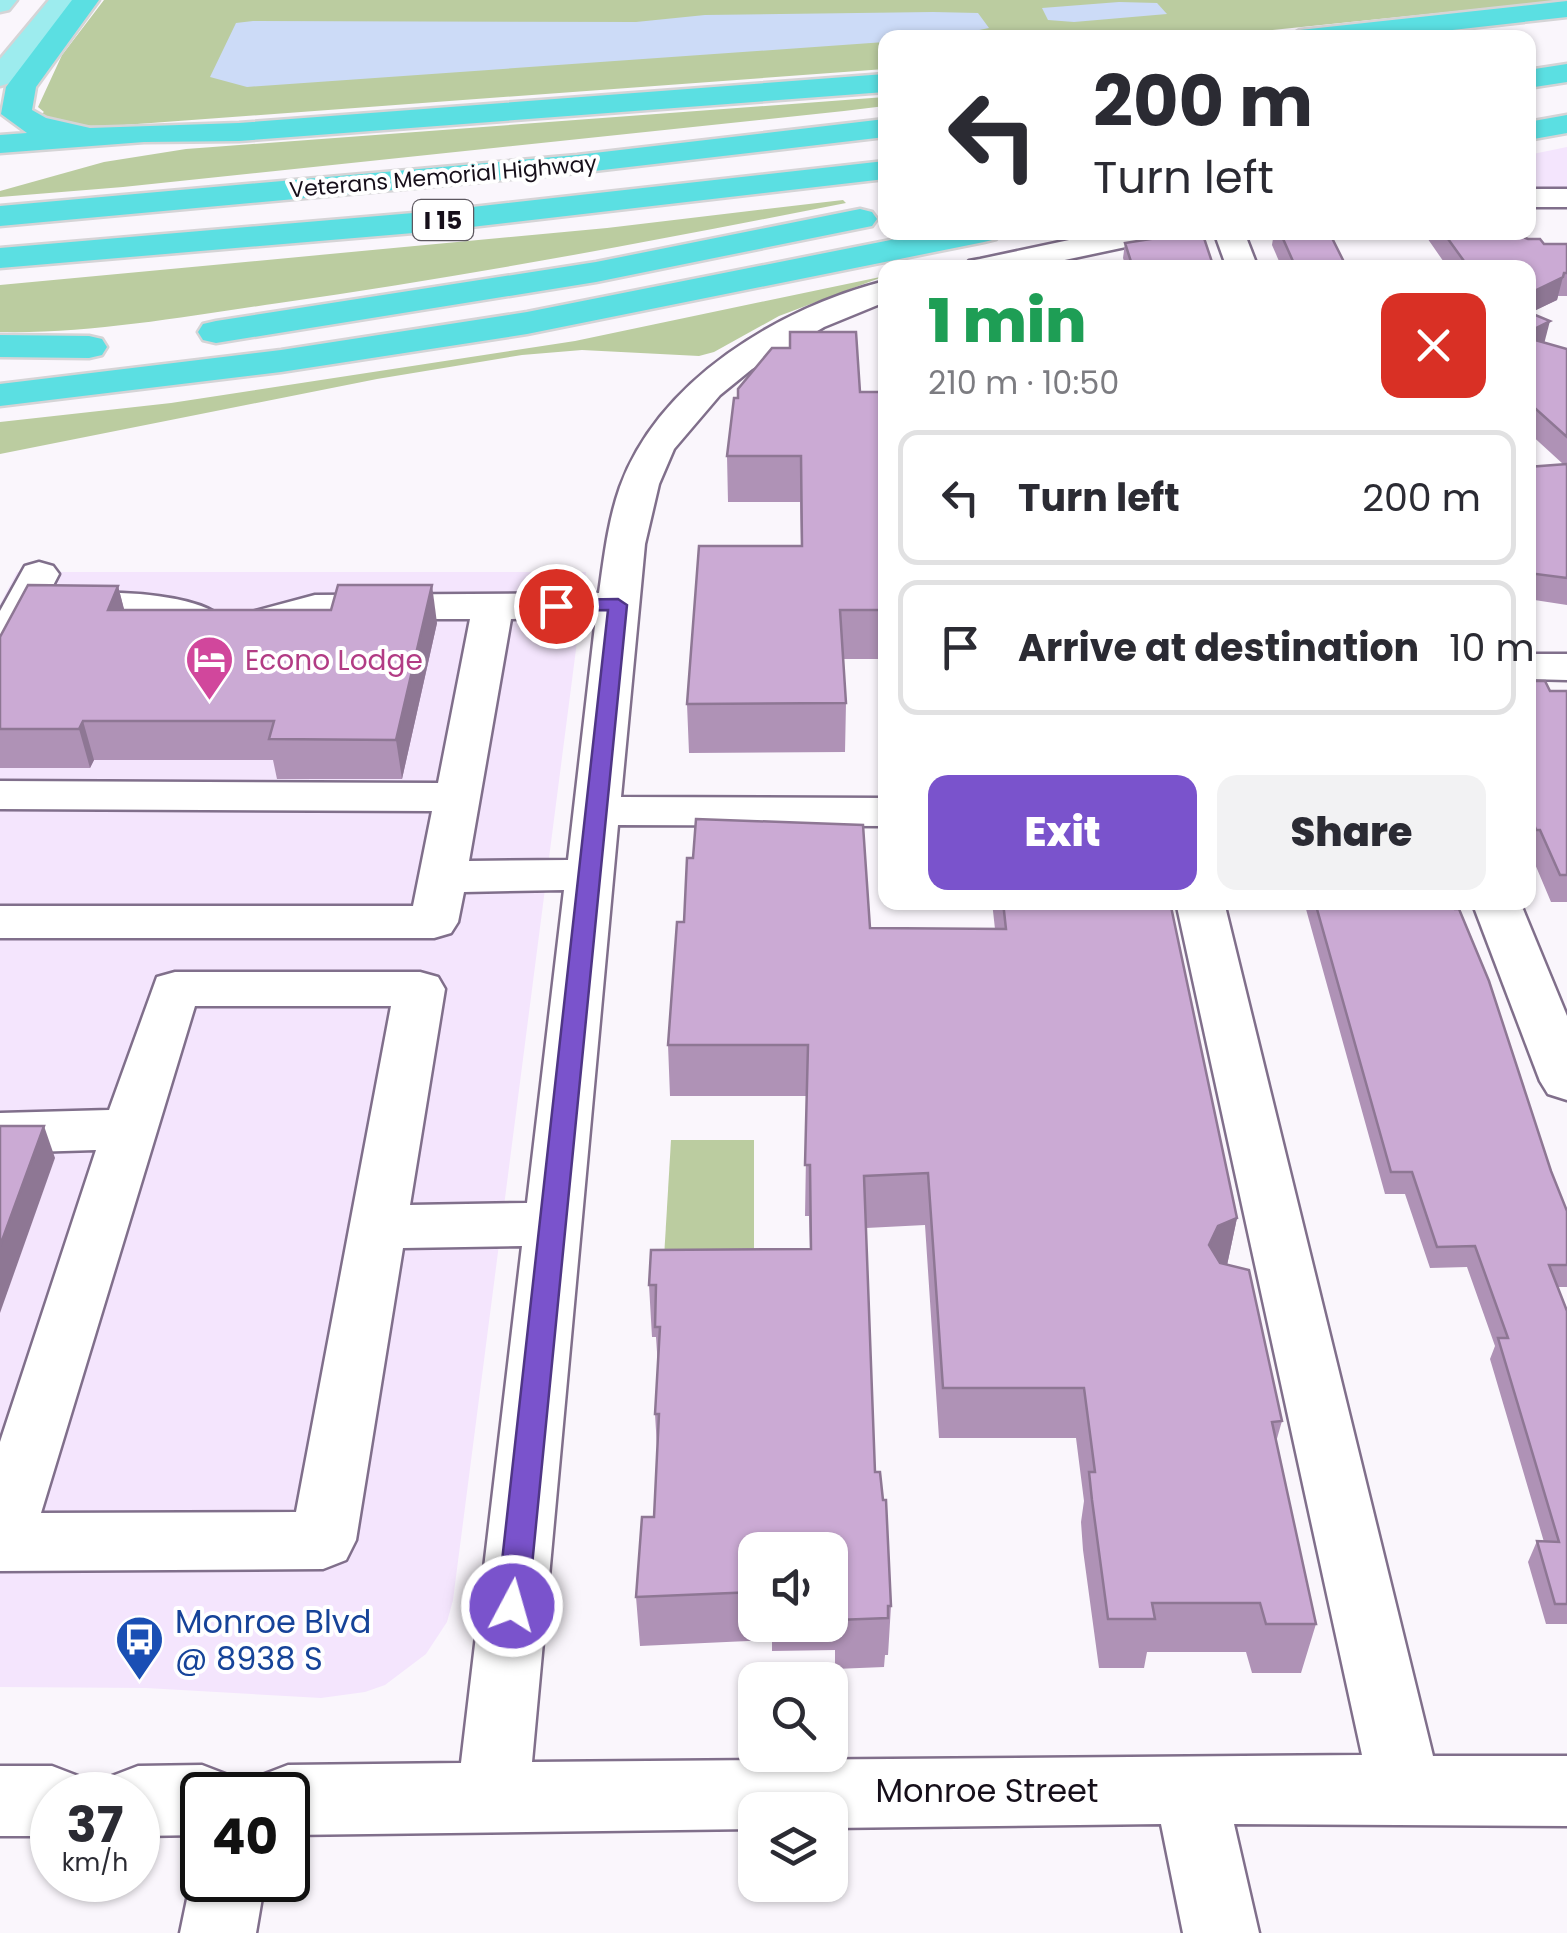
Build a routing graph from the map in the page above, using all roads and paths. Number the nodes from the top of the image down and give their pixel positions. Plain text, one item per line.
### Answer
1 (62, 0) edge
2 (86, 0) edge
3 (1567, 9) edge
4 (1374, 30) edge
5 (1567, 35) edge
6 (1536, 39) edge
7 (1567, 73) edge
8 (0, 77) edge
9 (1536, 77) edge
10 (878, 84) edge
11 (1567, 90) edge
12 (1536, 95) edge
13 (1567, 108) edge
14 (1536, 112) edge
15 (1567, 124) edge
16 (878, 129) edge
17 (1536, 130) edge
18 (238, 132) junction
19 (106, 136) junction
20 (0, 144) edge
21 (878, 171) edge
22 (26, 173) dead end
23 (1536, 198) edge
24 (1567, 198) edge
25 (878, 215) edge
26 (9, 216) edge
27 (944, 240) edge
28 (1124, 240) edge
29 (0, 258) edge
30 (1047, 260) edge
31 (878, 294) edge
32 (178, 337) dead end
33 (0, 346) edge
34 (0, 362) edge
35 (0, 395) edge
36 (618, 605) junction
37 (493, 606) junction
38 (258, 623) edge
39 (207, 624) edge
40 (0, 652) edge
41 (1536, 667) edge
42 (1567, 667) edge
43 (0, 795) edge
44 (458, 797) junction
45 (596, 812) junction
46 (878, 812) edge
47 (588, 875) junction
48 (443, 877) junction
49 (1202, 910) edge
50 (1502, 910) edge
51 (0, 922) edge
52 (1545, 971) edge
53 (1567, 1082) edge
54 (130, 1130) junction
55 (0, 1134) edge
56 (550, 1224) junction
57 (379, 1227) junction
58 (1231, 1294) edge
59 (1291, 1294) junction
60 (0, 1542) edge
61 (1190, 1790) junction
62 (1567, 1791) edge
63 (1406, 1792) junction
64 (493, 1797) junction
65 (310, 1800) edge
66 (0, 1801) edge
67 (30, 1801) edge
68 (224, 1902) edge
69 (218, 1933) edge
70 (1220, 1933) edge

1 - 8 main road
2 - 19 highway
3 - 4 highway
5 - 6 highway
7 - 9 highway
10 - 18 highway
11 - 12 highway
13 - 14 highway
15 - 17 highway
16 - 26 highway, Veterans Memorial Highway / I 15
18 - 19 highway
18 - 22 highway
19 - 20 highway
21 - 29 highway, Veterans Memorial Highway / I 15
23 - 24 street
25 - 32 highway
27 - 35 highway
28 - 30 street
31 - 36 street
33 - 34 highway
36 - 37 street
36 - 45 street
37 - 38 street
37 - 44 street
39 - 40 street
41 - 42 street
43 - 44 street
44 - 48 street
45 - 46 street
45 - 47 street
47 - 48 street
47 - 56 street
48 - 51 street
49 - 59 street
50 - 52 street
52 - 53 street
54 - 55 street
54 - 57 street
54 - 60 street
56 - 57 street
56 - 64 street
57 - 60 street
58 - 59 street
59 - 63 street
61 - 63 street, Monroe Street
61 - 64 street, Monroe Street
61 - 70 street
62 - 63 street, Monroe Street
64 - 65 street, Monroe Street
66 - 67 street
68 - 69 street

